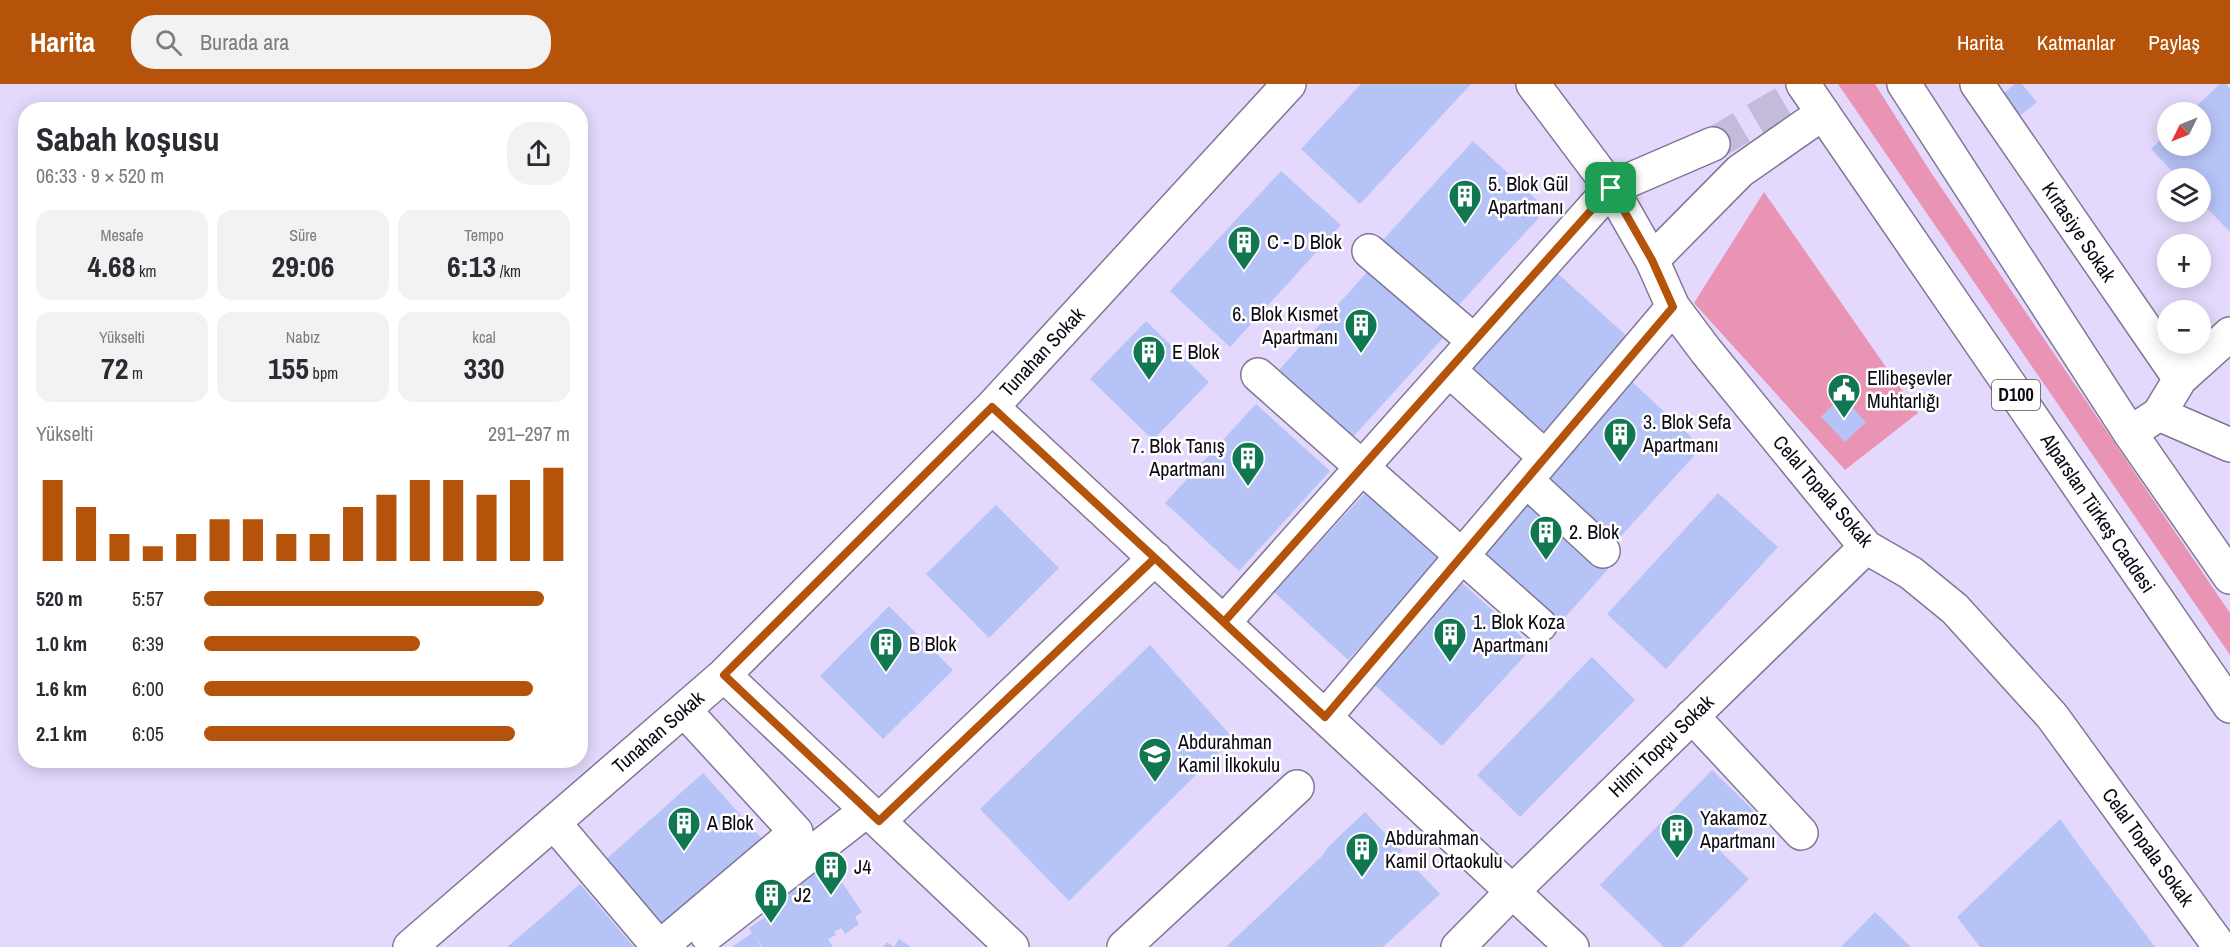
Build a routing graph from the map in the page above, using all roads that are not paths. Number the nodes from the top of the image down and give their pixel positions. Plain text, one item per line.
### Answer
1 (1289, 84) edge
2 (1533, 84) edge
3 (1803, 84) edge
4 (1904, 84) edge
5 (1977, 84) edge
6 (1823, 113) junction
7 (1713, 144) tunnel mouth
8 (1611, 188) junction
9 (1370, 251) dead end
10 (1652, 260) junction
11 (1673, 307) junction
12 (2230, 334) edge
13 (1474, 341) junction
14 (1449, 370) junction
15 (1258, 375) dead end
16 (2180, 380) junction
17 (992, 407) junction
18 (2159, 414) junction
19 (2130, 433) junction
20 (2230, 444) edge
21 (1362, 467) junction
22 (1535, 469) junction
23 (1866, 547) junction
24 (1603, 551) dead end
25 (1462, 556) junction
26 (1155, 558) junction
27 (2230, 577) edge
28 (1224, 622) junction
29 (1540, 625) dead end
30 (724, 675) junction
31 (2230, 706) edge
32 (684, 710) junction
33 (1692, 716) junction
34 (1325, 717) junction
35 (1297, 787) dead end
36 (873, 815) junction
37 (554, 823) junction
38 (1801, 833) dead end
39 (1512, 892) junction
40 (428, 941) edge
41 (659, 947) edge
42 (692, 947) edge
43 (1012, 947) edge
44 (1124, 947) edge
45 (1458, 947) edge
46 (1572, 947) edge
47 (2220, 947) edge

1 - 17 main road, Tunahan Sokak
2 - 8 main road, Celal Topala Sokak
3 - 6 main road, Alparslan Türkeş Caddesi / D100
4 - 19 main road
5 - 16 main road, Kırtasiye Sokak
6 - 10 main road
6 - 31 main road, Alparslan Türkeş Caddesi / D100
7 - 8 main road
8 - 10 main road, Celal Topala Sokak
8 - 13 main road
9 - 13 main road
10 - 11 main road, Celal Topala Sokak
11 - 22 main road
11 - 23 main road, Celal Topala Sokak
12 - 16 main road
13 - 14 main road
14 - 21 main road
14 - 22 main road
15 - 21 main road
16 - 18 main road
17 - 26 main road
17 - 30 main road, Tunahan Sokak
18 - 19 main road
18 - 20 main road
19 - 27 main road
21 - 25 main road
21 - 28 main road
22 - 24 main road
22 - 25 main road
23 - 33 main road, Hilmi Topçu Sokak
23 - 47 main road, Celal Topala Sokak
25 - 29 main road
25 - 34 main road
26 - 28 main road
26 - 36 main road
28 - 34 main road
30 - 32 main road, Tunahan Sokak
30 - 36 main road
32 - 37 main road, Tunahan Sokak
32 - 41 main road
33 - 38 main road
33 - 39 main road, Hilmi Topçu Sokak
34 - 39 main road
35 - 44 main road
36 - 42 main road
36 - 43 main road
37 - 40 main road, Tunahan Sokak
37 - 41 main road
39 - 45 main road, Hilmi Topçu Sokak
39 - 46 main road

